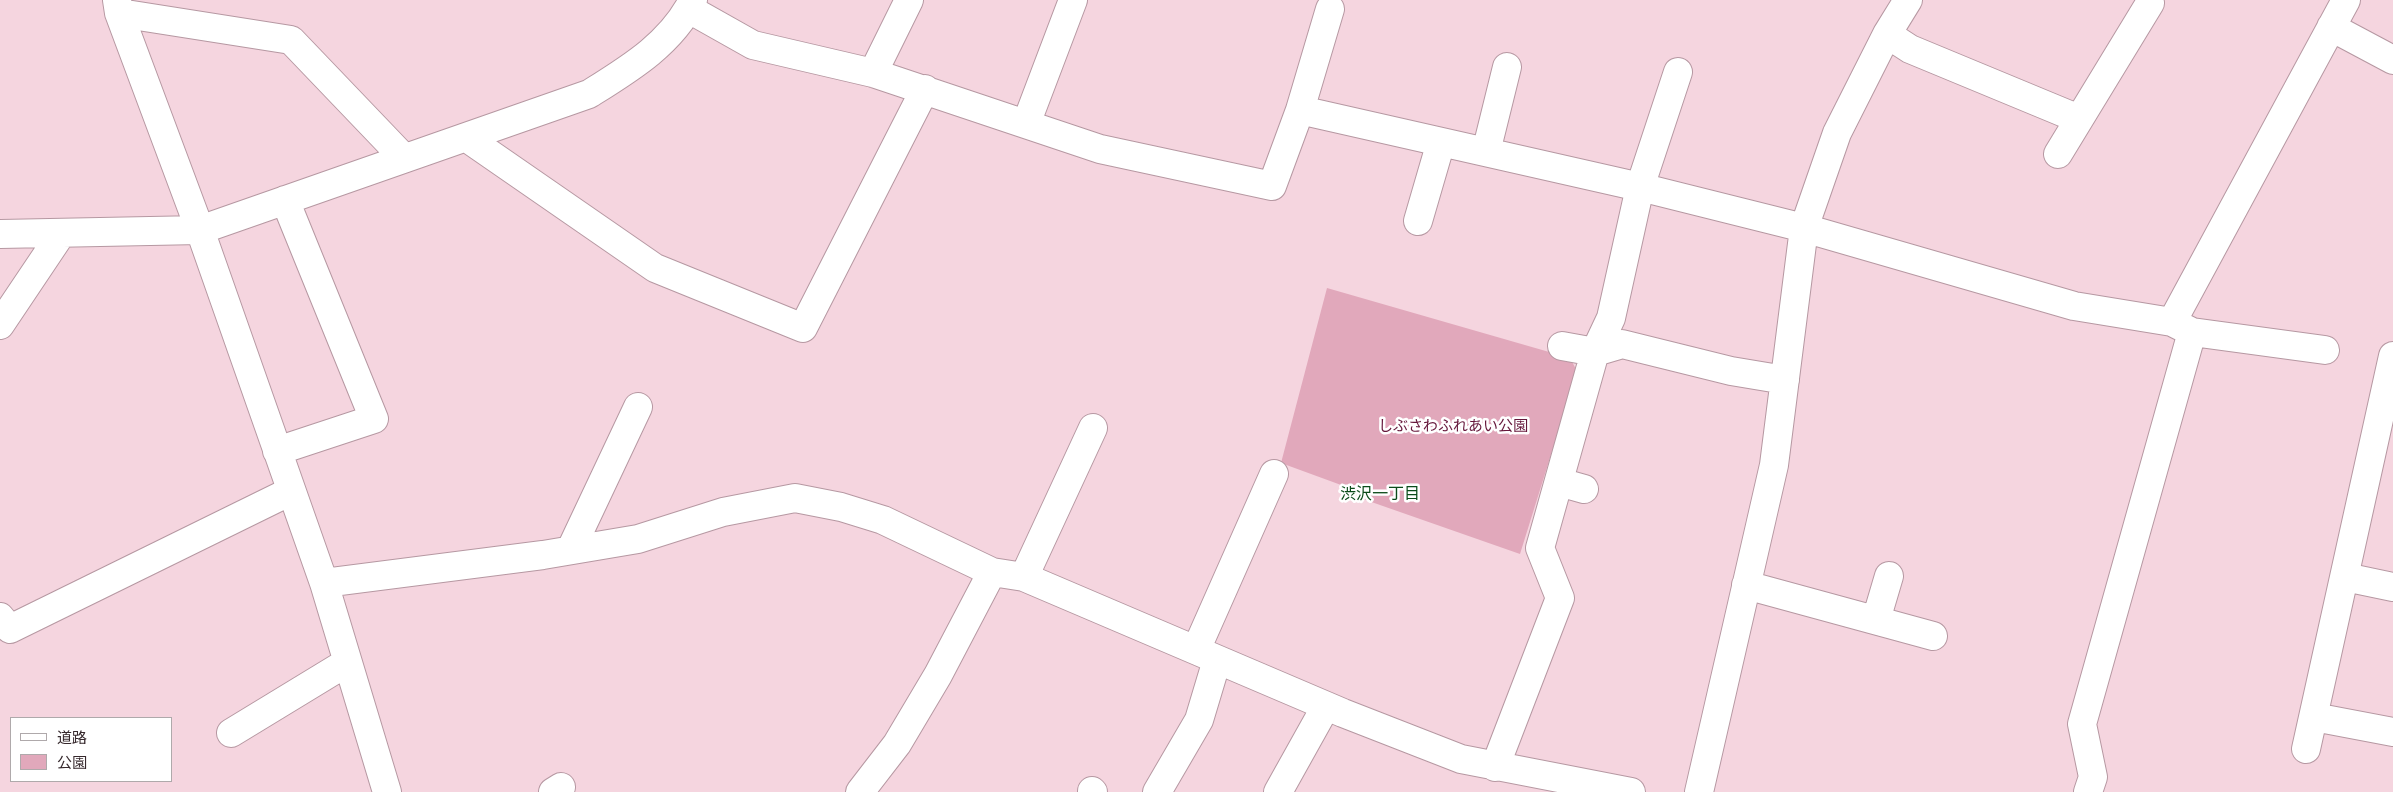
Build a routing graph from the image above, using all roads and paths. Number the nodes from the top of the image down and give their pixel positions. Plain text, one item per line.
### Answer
1 (909, 0) edge
2 (1073, 0) edge
3 (1908, 0) edge
4 (2346, 0) edge
5 (2150, 3) dead end
6 (691, 5) edge
7 (118, 6) edge
8 (1330, 9) dead end
9 (2331, 27) junction
10 (1887, 34) junction
11 (2393, 60) edge
12 (1507, 67) dead end
13 (1678, 72) dead end
14 (873, 73) junction
15 (925, 89) junction
16 (1300, 110) junction
17 (2079, 119) junction
18 (1026, 124) junction
19 (466, 138) junction
20 (1440, 142) junction
21 (1486, 152) junction
22 (2058, 154) dead end
23 (404, 158) junction
24 (1640, 187) junction
25 (285, 200) junction
26 (1418, 221) dead end
27 (1804, 228) junction
28 (200, 230) junction
29 (0, 234) edge
30 (61, 234) junction
31 (0, 325) edge
32 (2182, 327) junction
33 (1562, 346) dead end
34 (2325, 350) dead end
35 (1595, 352) junction
36 (2393, 356) edge
37 (1785, 380) junction
38 (638, 406) dead end
39 (1093, 428) dead end
40 (277, 451) junction
41 (1274, 474) dead end
42 (291, 491) junction
43 (571, 549) junction
44 (992, 572) junction
45 (1890, 576) dead end
46 (1024, 577) junction
47 (2345, 577) junction
48 (324, 583) junction
49 (1746, 585) junction
50 (2393, 587) edge
51 (0, 617) edge
52 (1876, 620) junction
53 (1933, 636) dead end
54 (1206, 655) junction
55 (346, 663) junction
56 (1326, 706) junction
57 (2314, 717) junction
58 (2393, 732) edge
59 (231, 733) dead end
60 (2306, 749) dead end
61 (1495, 767) junction
62 (387, 792) edge
63 (860, 792) edge
64 (1157, 792) edge
65 (1278, 792) edge
66 (1631, 792) edge
67 (1699, 792) edge
68 (2088, 792) edge

1 - 14 street
2 - 18 street
3 - 10 street
4 - 9 street
5 - 17 street
6 - 14 street
6 - 19 street
7 - 23 street
7 - 28 street
8 - 16 street
9 - 11 street
9 - 32 street
10 - 17 street
10 - 27 street
12 - 21 street
13 - 24 street
14 - 15 street
15 - 18 street
15 - 19 street
16 - 18 street
16 - 20 street
17 - 22 street
19 - 23 street
20 - 21 street
20 - 26 street
21 - 24 street
23 - 25 street
24 - 27 street
24 - 35 street
25 - 28 street
25 - 40 street
27 - 32 street
27 - 37 street
28 - 30 street
28 - 40 street
29 - 30 street
30 - 31 street
32 - 34 street
32 - 68 street
33 - 35 street
35 - 37 street
35 - 61 street
36 - 47 street
37 - 49 street
38 - 43 street
39 - 46 street
40 - 42 street
41 - 54 street
42 - 48 street
42 - 51 street
43 - 44 street
43 - 48 street
44 - 46 street
44 - 63 street
45 - 52 street
46 - 54 street
47 - 50 street
47 - 57 street
48 - 55 street
49 - 52 street
49 - 67 street
52 - 53 street
54 - 56 street
54 - 64 street
55 - 59 street
55 - 62 street
56 - 61 street
56 - 65 street
57 - 58 street
57 - 60 street
61 - 66 street

